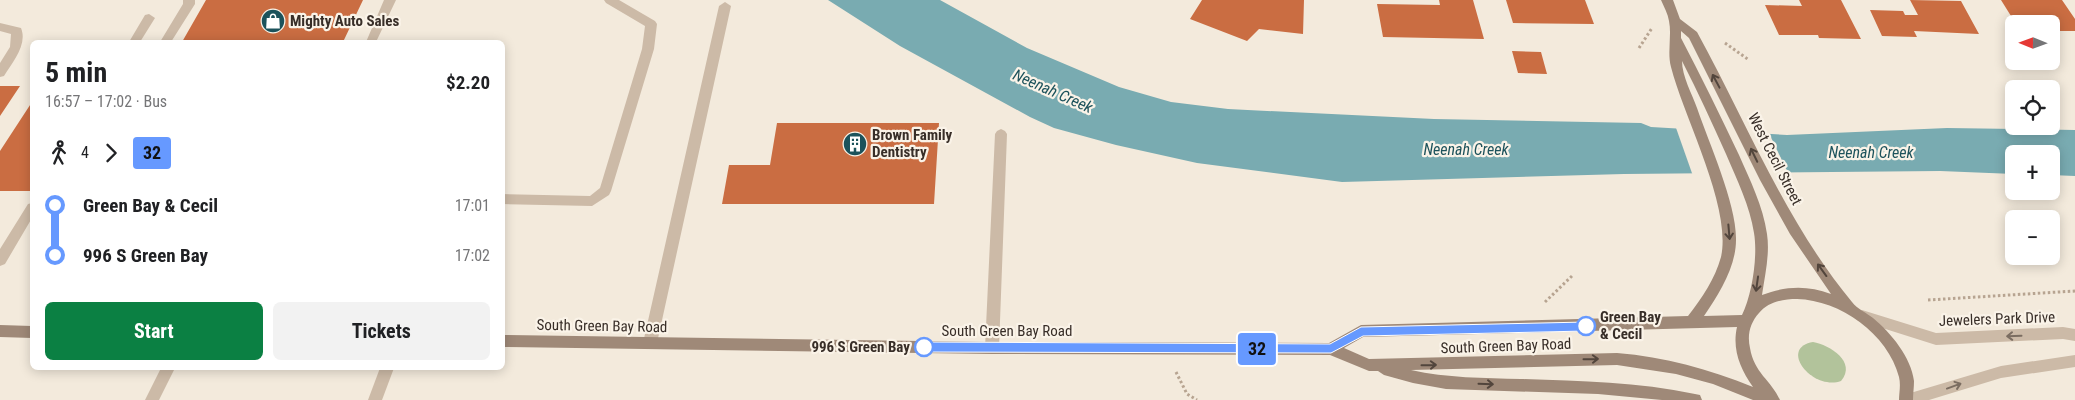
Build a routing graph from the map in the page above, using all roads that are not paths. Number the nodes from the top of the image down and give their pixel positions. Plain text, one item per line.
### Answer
1 (189, 0) edge
2 (390, 0) edge
3 (610, 0) edge
4 (1667, 0) edge
5 (726, 6) dead end
6 (149, 18) dead end
7 (1675, 21) junction
8 (0, 27) edge
9 (1675, 38) junction
10 (135, 40) edge
11 (166, 40) edge
12 (372, 40) edge
13 (0, 73) edge
14 (1001, 134) dead end
15 (505, 199) edge
16 (30, 211) edge
17 (0, 260) edge
18 (1754, 306) junction
19 (1856, 313) junction
20 (1693, 321) junction
21 (1744, 321) junction
22 (0, 331) edge
23 (30, 332) edge
24 (2075, 335) edge
25 (505, 340) edge
26 (650, 343) junction
27 (992, 348) junction
28 (1331, 349) junction
29 (2075, 362) edge
30 (1369, 366) junction
31 (167, 370) edge
32 (386, 370) edge
33 (152, 400) edge
34 (375, 400) edge
35 (1695, 400) edge
36 (1769, 400) edge
37 (1774, 400) edge
38 (1907, 400) edge

1 - 11 street
2 - 12 street
3 - 15 street
4 - 7 main road, West Cecil Street
5 - 26 street
6 - 10 street
7 - 9 main road, West Cecil Street
19 -> 7 main road, West Cecil Street
8 - 13 street
9 -> 18 main road, West Cecil Street
9 -> 20 main road
14 - 27 street
16 - 17 street
18 - 19 main road
18 - 21 main road
24 -> 19 street, Jewelers Park Drive
19 - 38 main road
20 - 21 main road, South Green Bay Road
20 - 28 main road, South Green Bay Road
21 - 37 main road
22 - 23 main road
25 - 26 main road, South Green Bay Road
26 - 27 main road, South Green Bay Road
27 - 28 main road, South Green Bay Road
28 - 30 main road, South Green Bay Road
38 -> 29 street
30 -> 35 main road
30 -> 36 main road, South Green Bay Road
31 - 33 street
32 - 34 street

